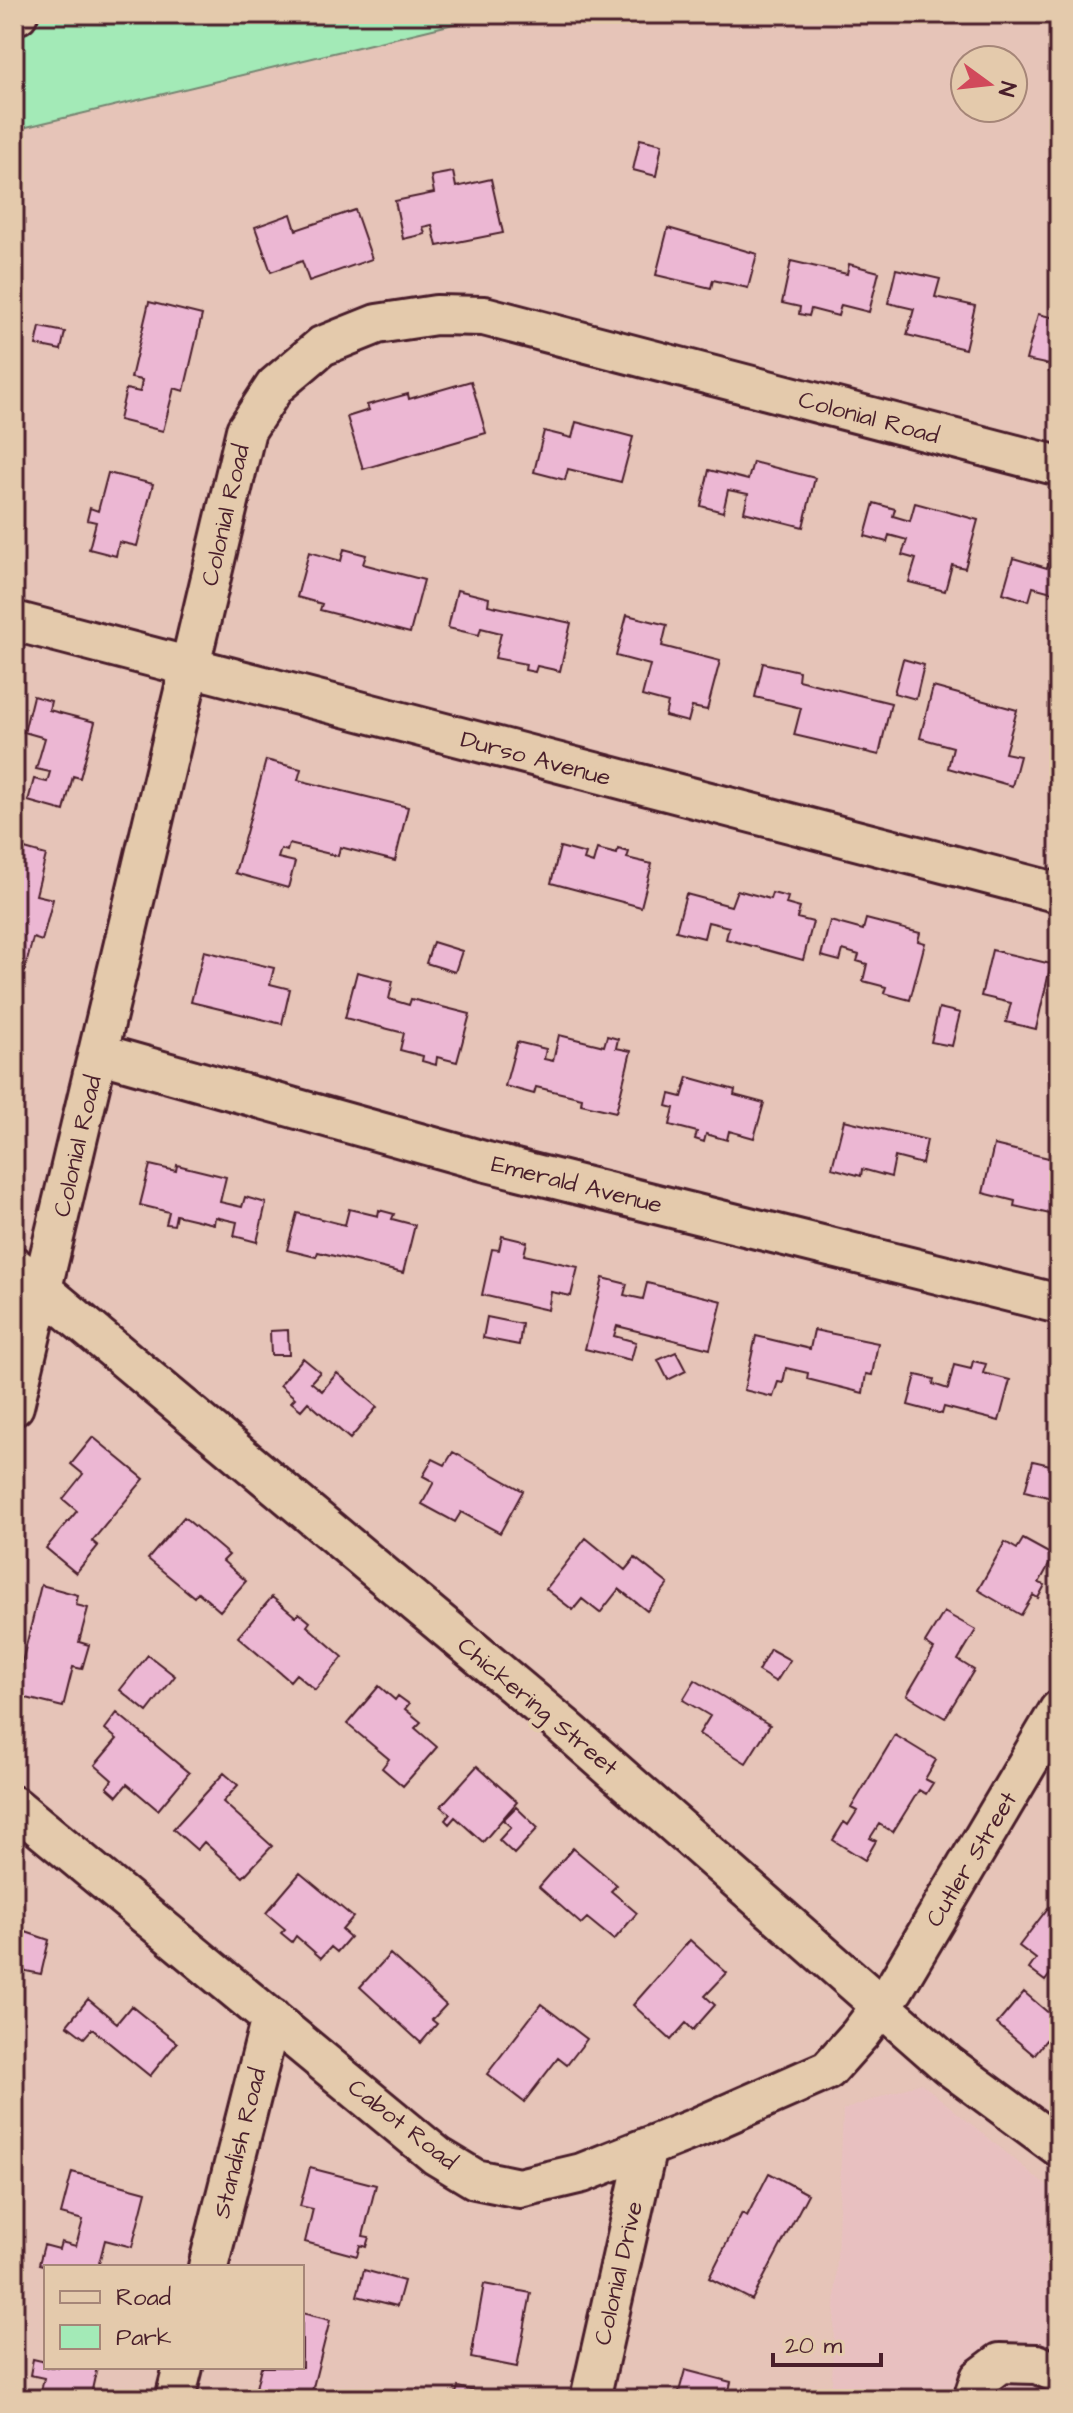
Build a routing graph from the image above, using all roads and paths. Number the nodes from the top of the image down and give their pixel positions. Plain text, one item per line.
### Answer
1 (1059, 466) edge
2 (14, 621) edge
3 (189, 667) junction
4 (1059, 893) edge
5 (98, 1053) junction
6 (14, 1266) edge
7 (43, 1290) junction
8 (1059, 1304) edge
9 (14, 1406) edge
10 (1054, 1730) edge
11 (14, 1806) edge
12 (881, 2006) junction
13 (271, 2018) junction
14 (647, 2147) junction
15 (1059, 2147) edge
16 (209, 2265) edge
17 (182, 2369) edge
18 (1059, 2374) edge
19 (175, 2399) edge
20 (590, 2399) edge
21 (973, 2399) edge

1 - 3 street, Colonial Road
2 - 3 street, Durso Avenue
3 - 4 street, Durso Avenue
3 - 5 street, Colonial Road
5 - 7 street, Colonial Road
5 - 8 street, Emerald Avenue
6 - 7 street, Chickering Street
7 - 9 street, Colonial Road
7 - 12 street, Chickering Street
10 - 12 street, Cutler Street
11 - 13 street, Cabot Road
12 - 14 street, Cabot Road
12 - 15 street, Chickering Street
13 - 14 street, Cabot Road
13 - 16 street, Standish Road
14 - 20 street, Colonial Drive
17 - 19 street
18 - 21 street

